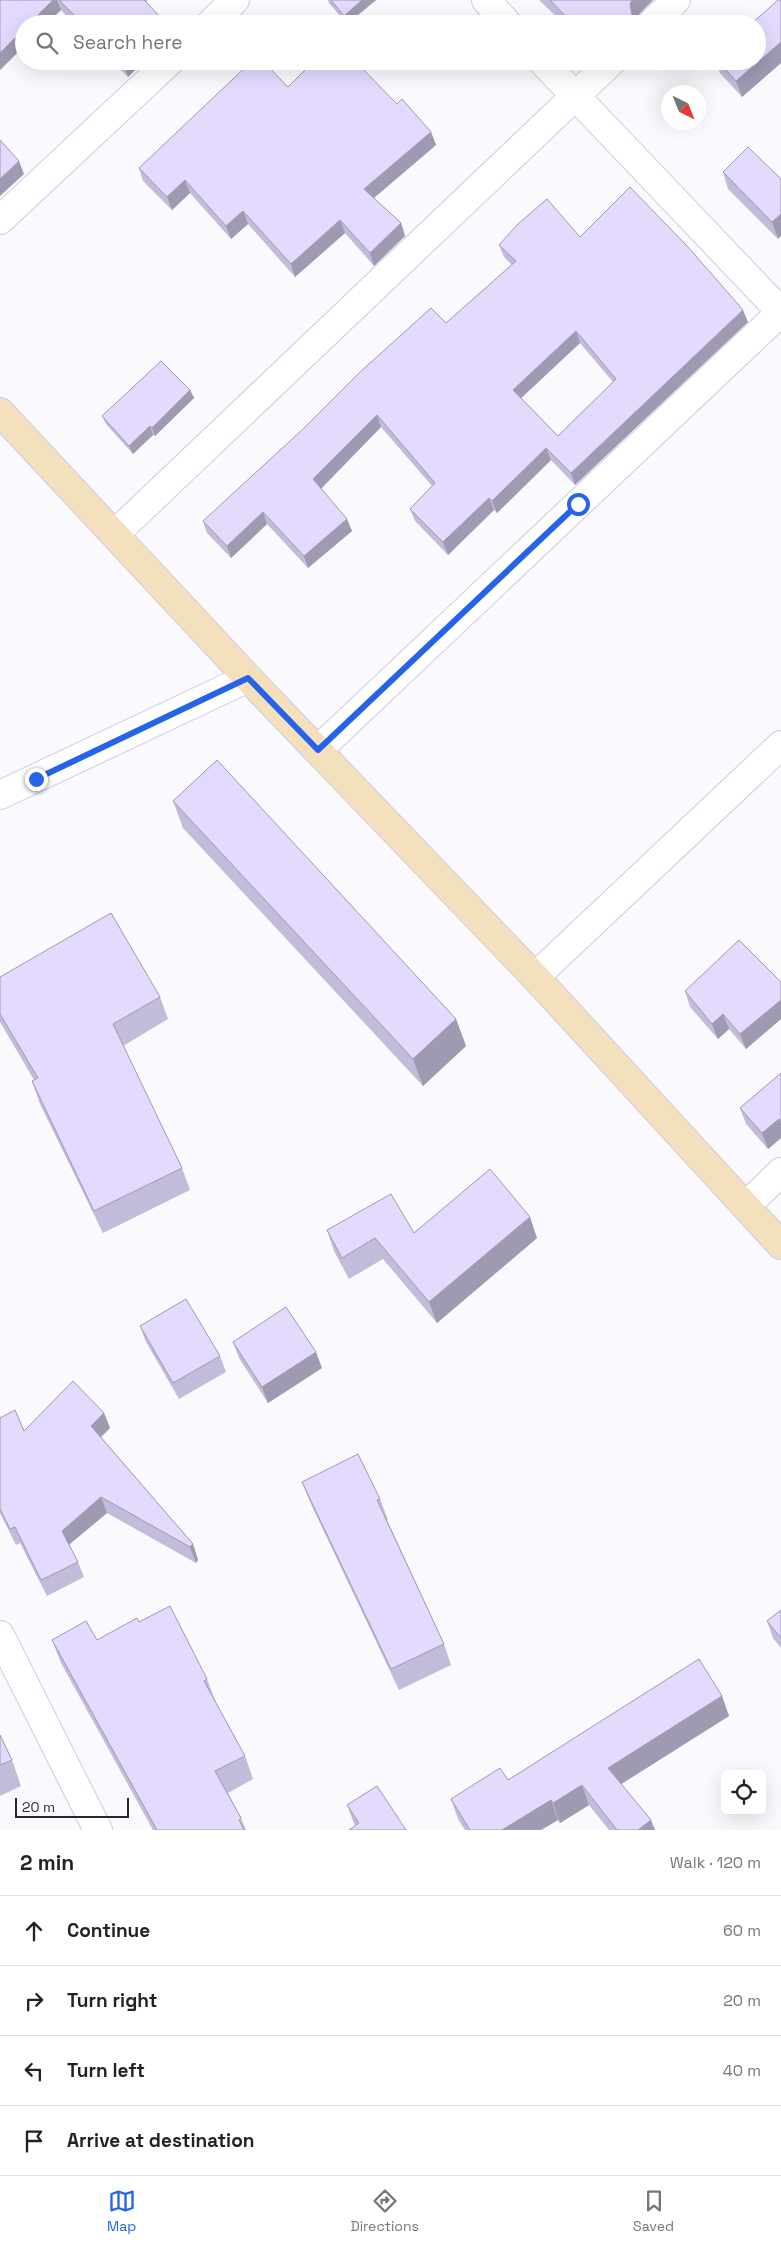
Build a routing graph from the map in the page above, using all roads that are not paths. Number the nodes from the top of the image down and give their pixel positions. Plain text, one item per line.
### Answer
1 (235, 0) edge
2 (486, 0) edge
3 (676, 0) edge
4 (219, 15) edge
5 (500, 15) edge
6 (660, 15) edge
7 (160, 70) edge
8 (550, 70) edge
9 (602, 70) edge
10 (574, 97) junction
11 (0, 220) edge
12 (781, 312) edge
13 (0, 412) edge
14 (115, 534) junction
15 (248, 678) junction
16 (781, 745) edge
17 (318, 750) junction
18 (0, 795) edge
19 (535, 978) junction
20 (781, 1172) edge
21 (746, 1206) junction
22 (781, 1245) edge
23 (0, 1635) edge
24 (98, 1830) edge

1 - 4 street
2 - 5 street
3 - 6 street
7 - 11 street
8 - 10 street
9 - 10 street
10 - 12 street
10 - 14 street
12 - 17 street
13 - 14 main road
14 - 15 main road
15 - 17 main road
15 - 18 street
16 - 19 street
17 - 19 main road
19 - 21 main road
20 - 21 street
21 - 22 main road
23 - 24 street

